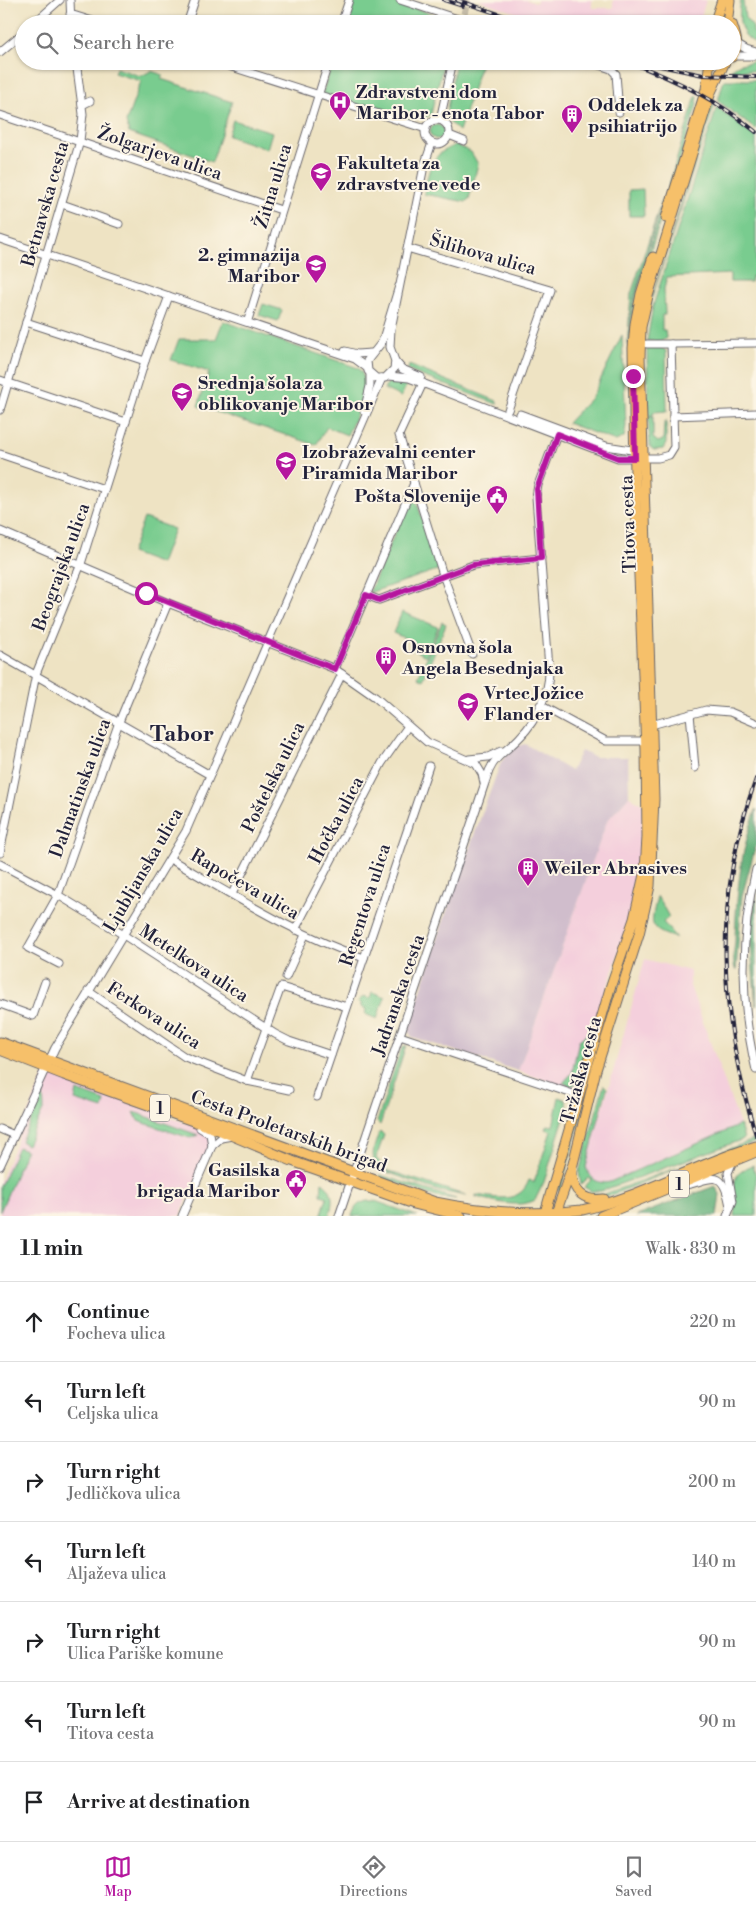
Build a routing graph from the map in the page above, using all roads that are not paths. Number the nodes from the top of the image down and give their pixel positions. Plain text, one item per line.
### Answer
1 (60, 0) edge
2 (70, 0) edge
3 (195, 0) edge
4 (349, 0) edge
5 (400, 0) edge
6 (724, 0) edge
7 (732, 0) edge
8 (70, 14) joint
9 (43, 15) edge
10 (73, 15) edge
11 (190, 15) edge
12 (344, 15) edge
13 (446, 15) edge
14 (718, 15) edge
15 (722, 15) edge
16 (729, 15) edge
17 (732, 15) edge
18 (15, 40) edge
19 (741, 45) edge
20 (756, 50) edge
21 (0, 52) edge
22 (756, 56) edge
23 (741, 58) edge
24 (77, 70) edge
25 (241, 70) edge
26 (326, 70) edge
27 (451, 70) edge
28 (612, 70) edge
29 (705, 70) edge
30 (717, 70) edge
31 (707, 93) junction
32 (317, 95) junction
33 (90, 101) dead end
34 (82, 105) junction
35 (619, 112) dead end
36 (0, 115) edge
37 (440, 120) junction
38 (426, 129) junction
39 (449, 135) junction
40 (80, 141) junction
41 (464, 141) dead end
42 (432, 143) junction
43 (62, 204) junction
44 (282, 210) junction
45 (120, 224) dead end
46 (0, 239) edge
47 (407, 248) junction
48 (47, 254) junction
49 (169, 296) junction
50 (238, 319) junction
51 (248, 320) junction
52 (26, 322) junction
53 (387, 339) junction
54 (756, 343) edge
55 (647, 344) dead end
56 (671, 344) junction
57 (374, 352) junction
58 (393, 358) junction
59 (145, 361) junction
60 (369, 371) junction
61 (385, 377) junction
62 (0, 380) edge
63 (8, 383) junction
64 (422, 383) junction
65 (0, 410) edge
66 (508, 410) junction
67 (756, 413) edge
68 (673, 416) junction
69 (126, 422) junction
70 (357, 433) junction
71 (557, 434) junction
72 (0, 454) edge
73 (638, 455) junction
74 (414, 483) junction
75 (104, 489) junction
76 (0, 531) edge
77 (541, 558) junction
78 (81, 564) junction
79 (444, 575) junction
80 (366, 595) junction
81 (168, 603) junction
82 (267, 641) junction
83 (472, 654) dead end
84 (0, 655) edge
85 (335, 669) junction
86 (36, 674) junction
87 (342, 674) junction
88 (540, 705) junction
89 (690, 714) junction
90 (120, 722) junction
91 (756, 724) edge
92 (651, 725) junction
93 (408, 726) junction
94 (645, 740) junction
95 (504, 750) junction
96 (469, 759) junction
97 (429, 766) dead end
98 (695, 768) dead end
99 (210, 774) junction
100 (484, 784) junction
101 (0, 853) edge
102 (170, 859) junction
103 (0, 864) edge
104 (756, 869) edge
105 (232, 894) junction
106 (58, 895) junction
107 (295, 930) junction
108 (634, 932) junction
109 (122, 934) junction
110 (306, 935) junction
111 (364, 958) junction
112 (59, 964) dead end
113 (286, 977) dead end
114 (46, 982) dead end
115 (88, 991) junction
116 (0, 1004) edge
117 (347, 1007) junction
118 (268, 1028) junction
119 (400, 1036) junction
120 (0, 1042) edge
121 (0, 1050) edge
122 (331, 1055) junction
123 (47, 1064) junction
124 (756, 1070) edge
125 (247, 1081) junction
126 (289, 1090) dead end
127 (579, 1096) junction
128 (317, 1097) dead end
129 (148, 1104) junction
130 (0, 1129) edge
131 (14, 1135) junction
132 (235, 1136) junction
133 (212, 1146) junction
134 (756, 1146) edge
135 (756, 1152) edge
136 (735, 1159) junction
137 (572, 1164) junction
138 (0, 1166) edge
139 (354, 1172) junction
140 (351, 1181) junction
141 (674, 1186) junction
142 (620, 1198) junction
143 (730, 1207) junction
144 (556, 1214) edge
145 (544, 1215) edge
146 (182, 1216) edge
147 (339, 1216) edge
148 (461, 1216) edge
149 (601, 1216) edge
150 (727, 1216) edge

1 - 9 street
2 - 8 street
3 - 11 street
4 - 12 street
5 - 13 street
6 - 14 main road
6 - 15 main road
7 - 16 main road
7 - 17 main road
8 - 10 street
18 - 21 street
19 - 20 street
22 - 23 street
24 - 34 street, Betnavska cesta
25 - 32 street
26 - 32 street, Žitna ulica
27 - 37 street
28 - 35 street
29 - 31 main road
30 - 31 main road
31 - 73 main road, Titova cesta
32 - 38 street
32 - 44 street, Žitna ulica
33 - 34 street
34 - 40 street, Betnavska cesta
36 - 40 street, Žolgarjeva ulica
37 - 38 street
37 - 39 street
38 - 42 street
39 - 41 street
39 - 42 street
40 - 43 street, Betnavska cesta
40 - 44 street, Žolgarjeva ulica
42 - 47 street
43 - 45 street
43 - 48 street, Betnavska cesta
44 - 51 street, Žitna ulica
46 - 48 street
47 - 53 street
47 - 66 street, Šilihova ulica
48 - 49 street
48 - 52 street, Betnavska cesta
49 - 50 street
49 - 59 street, Beograjska ulica
50 - 51 street
50 - 60 street
51 - 57 street
52 - 59 street
52 - 63 street, Betnavska cesta
53 - 57 street
53 - 58 street
54 - 56 street
55 - 56 street
56 - 68 street
57 - 58 street
57 - 60 street
58 - 61 street
58 - 66 street
59 - 69 street, Beograjska ulica
60 - 61 street
60 - 70 street
61 - 64 street
61 - 70 street, Ljubljanska ulica
62 - 63 street
63 - 65 street, Betnavska cesta
63 - 69 street
64 - 71 street
64 - 74 street
66 - 73 street
67 - 68 street
68 - 73 street
69 - 75 street, Beograjska ulica
70 - 82 street, Ljubljanska ulica
71 - 73 street
71 - 77 street
72 - 75 street
73 - 92 main road, Titova cesta
73 - 94 main road, Titova cesta
74 - 79 street
74 - 80 street
75 - 78 street, Beograjska ulica
76 - 78 street
77 - 79 street
77 - 88 street
78 - 81 street
78 - 86 street, Beograjska ulica
79 - 80 street
79 - 83 street
80 - 85 street
81 - 82 street
81 - 90 street, Dalmatinska ulica
82 - 85 street
82 - 99 street, Ljubljanska ulica
84 - 86 street
85 - 87 street
86 - 90 street
86 - 101 street, Beograjska ulica
87 - 93 street
87 - 105 street, Poštelska ulica
88 - 94 street
88 - 95 street
89 - 91 street
89 - 92 street
89 - 98 street
90 - 99 street
90 - 106 street, Dalmatinska ulica
92 - 108 main road, Titova cesta
93 - 96 street
93 - 107 street, Hočka ulica
94 - 108 main road, Titova cesta
95 - 96 street
95 - 100 street, Jadranska cesta
96 - 100 street
97 - 111 street, Regentova ulica
99 - 102 street, Ljubljanska ulica
100 - 119 street, Jadranska cesta
102 - 105 street, Rapočeva ulica
102 - 109 street, Ljubljanska ulica
103 - 106 street, Metelkova ulica
104 - 124 street
105 - 107 street, Rapočeva ulica
106 - 109 street, Metelkova ulica
106 - 112 street, Dalmatinska ulica
107 - 110 street, Rapočeva ulica
108 - 127 main road, Tržaška cesta
108 - 137 main road, Tržaška cesta
109 - 115 street, Ljubljanska ulica
109 - 118 street, Metelkova ulica
110 - 111 street, Rapočeva ulica
110 - 113 street, Rapočeva ulica
111 - 117 street, Regentova ulica
114 - 116 street
115 - 123 street, Ljubljanska ulica
115 - 125 street, Ferkova ulica
117 - 118 street, Metelkova ulica
117 - 122 street, Regentova ulica
118 - 122 street, Metelkova ulica
118 - 125 street, Metelkova ulica
119 - 127 street, Tržaška cesta
119 - 139 street, Jadranska cesta
120 - 123 main road, Cesta Proletarskih brigad / 1
121 - 123 main road, Cesta Proletarskih brigad / 1
122 - 128 street, Regentova ulica
123 - 129 main road, Cesta Proletarskih brigad / 1
123 - 131 street, Ljubljanska ulica
123 - 139 main road, Cesta Proletarskih brigad / 1
125 - 126 street, Ferkova ulica
127 - 145 main road, Tržaška cesta
129 - 132 main road, Cesta Proletarskih brigad / 1
129 - 133 street
130 - 131 street
131 - 138 street, Ljubljanska ulica
132 - 133 street
132 - 140 main road, Cesta Proletarskih brigad / 1
133 - 146 street
134 - 142 main road, 1
135 - 136 main road, 1
136 - 141 main road, 1
136 - 143 street
137 - 142 main road
137 - 144 main road, Tržaška cesta
139 - 140 street, Jadranska cesta
139 - 145 main road, Cesta Proletarskih brigad / 1
140 - 147 street, Jadranska cesta
140 - 148 main road, Cesta Proletarskih brigad / 1
141 - 143 street
141 - 149 main road, 1
142 - 144 main road, 1
143 - 150 street
144 - 145 main road, 1

